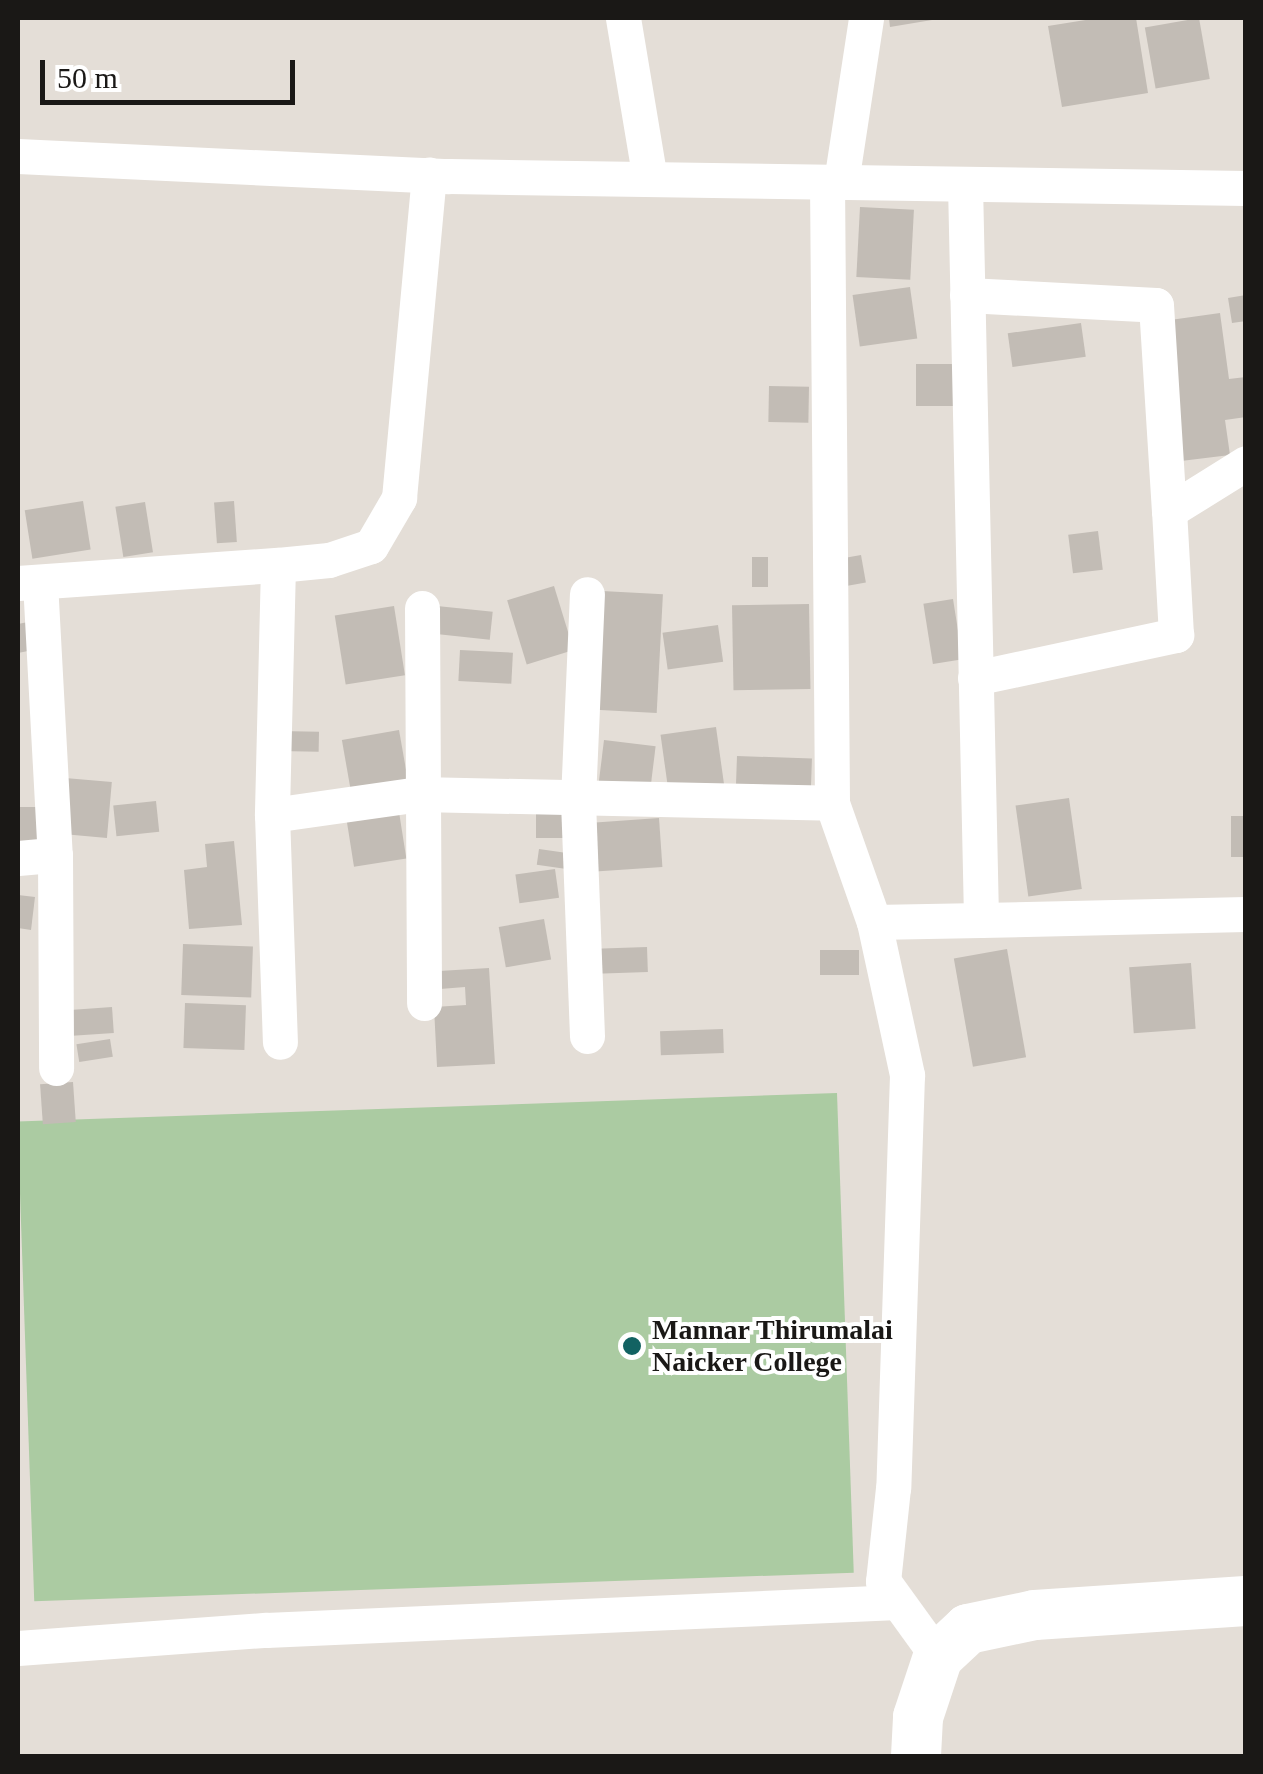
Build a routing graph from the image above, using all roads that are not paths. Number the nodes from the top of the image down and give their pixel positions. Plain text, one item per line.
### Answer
1 (622, 18) edge
2 (866, 18) edge
3 (18, 156) edge
4 (430, 174) junction
5 (650, 179) junction
6 (834, 182) junction
7 (965, 184) junction
8 (1246, 188) edge
9 (967, 295) junction
10 (1246, 463) edge
11 (1169, 511) junction
12 (278, 566) junction
13 (29, 582) edge
14 (588, 594) dead end
15 (422, 608) dead end
16 (975, 678) junction
17 (419, 794) junction
18 (578, 799) junction
19 (832, 803) junction
20 (272, 816) junction
21 (55, 856) junction
22 (18, 858) edge
23 (1246, 914) edge
24 (980, 920) junction
25 (874, 922) junction
26 (424, 1002) dead end
27 (587, 1036) dead end
28 (280, 1042) dead end
29 (56, 1068) dead end
30 (1246, 1601) edge
31 (897, 1602) junction
32 (18, 1648) edge
33 (938, 1658) junction
34 (916, 1756) edge

1 - 5 street
2 - 6 street
3 - 4 street
4 - 5 street
4 - 12 street
5 - 6 street
6 - 7 street
6 - 19 street
7 - 8 street
7 - 9 street
9 - 11 street
9 - 16 street
10 - 11 street
11 - 16 street
12 - 13 street
12 - 20 street
13 - 21 street
14 - 18 street
15 - 17 street
16 - 24 street
17 - 18 street
17 - 20 street
17 - 26 street
18 - 19 street
18 - 27 street
19 - 25 street
20 - 28 street
21 - 22 street
21 - 29 street
23 - 24 street
24 - 25 street
25 - 31 street
30 - 33 main road
31 - 32 street
31 - 33 street
33 - 34 main road

